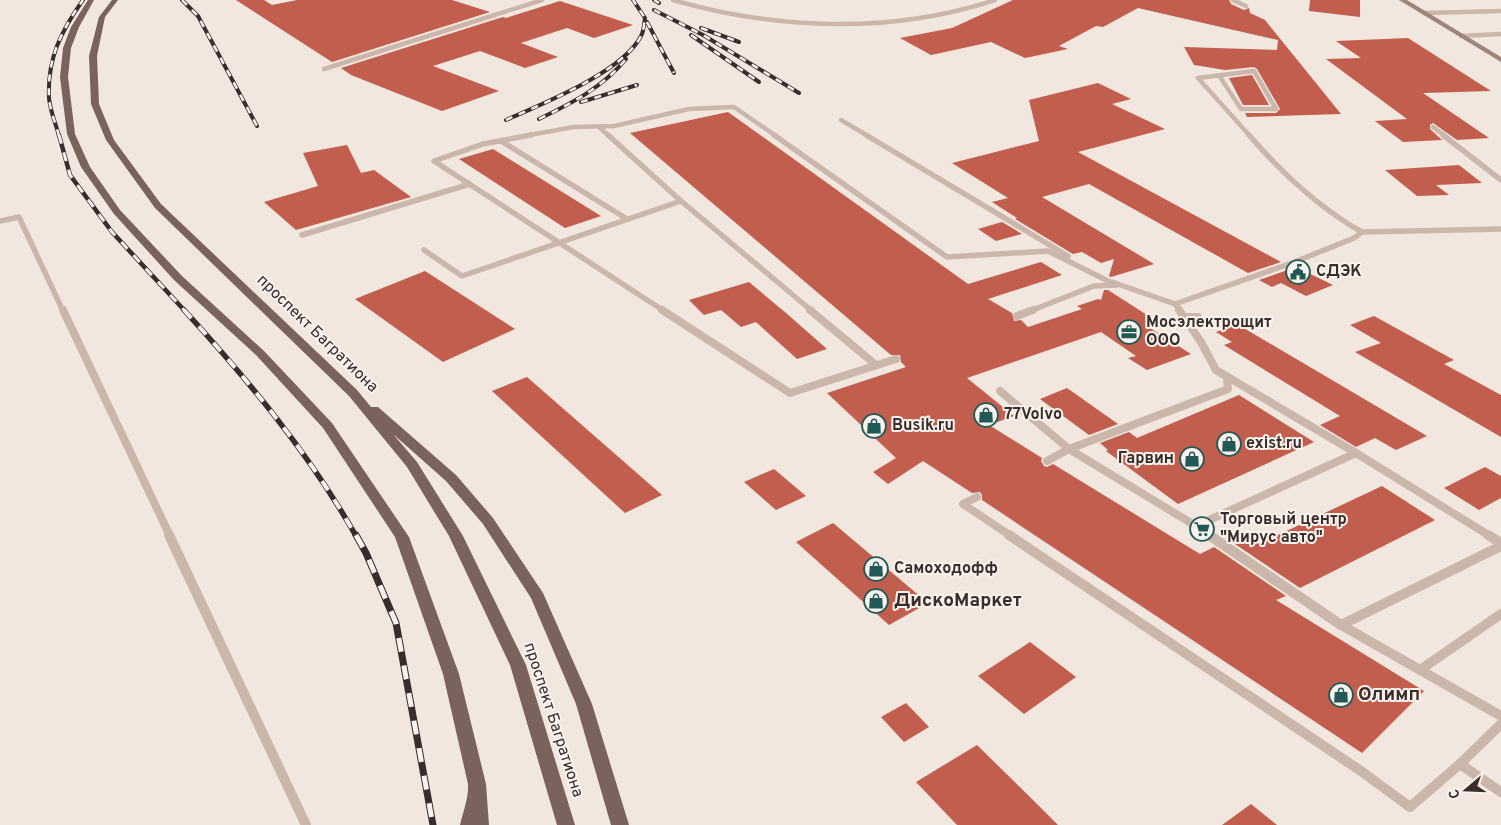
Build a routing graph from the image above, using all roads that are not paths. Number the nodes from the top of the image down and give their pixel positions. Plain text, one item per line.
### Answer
1 (91, 0) edge
2 (115, 0) edge
3 (542, 0) edge
4 (673, 0) edge
5 (995, 0) edge
6 (1233, 0) edge
7 (1402, 0) edge
8 (1246, 6) dead end
9 (1501, 11) edge
10 (1424, 13) junction
11 (1501, 34) edge
12 (1461, 36) junction
13 (1501, 60) edge
14 (324, 69) dead end
15 (1220, 76) junction
16 (841, 120) dead end
17 (599, 127) junction
18 (1433, 127) dead end
19 (501, 141) junction
20 (1501, 180) edge
21 (470, 184) junction
22 (681, 201) junction
23 (627, 219) junction
24 (0, 221) edge
25 (1501, 229) edge
26 (1362, 232) junction
27 (302, 235) dead end
28 (558, 242) junction
29 (424, 250) dead end
30 (1116, 285) junction
31 (1175, 304) junction
32 (1017, 316) dead end
33 (1183, 317) junction
34 (1198, 317) dead end
35 (896, 359) dead end
36 (876, 365) junction
37 (1227, 378) junction
38 (1000, 391) dead end
39 (353, 393) junction
40 (1069, 449) junction
41 (1356, 452) junction
42 (1047, 461) dead end
43 (977, 497) dead end
44 (1196, 526) junction
45 (1501, 544) edge
46 (1501, 614) edge
47 (1341, 625) junction
48 (1420, 670) junction
49 (1501, 716) edge
50 (1501, 724) edge
51 (1460, 764) junction
52 (476, 784) junction
53 (1501, 792) edge
54 (306, 825) edge
55 (469, 825) edge
56 (480, 825) edge
57 (566, 825) edge
58 (620, 825) edge

1 - 52 main road
2 - 39 main road, проспект Багратиона
3 - 14 lane
4 - 5 lane
6 - 8 lane
7 - 10 street
9 - 10 lane
10 - 12 street
11 - 12 lane
12 - 13 street
15 - 15 lane
15 - 26 lane
16 - 30 lane
17 - 19 lane
17 - 22 lane
17 - 30 lane
18 - 20 lane
19 - 21 lane
19 - 23 lane
21 - 27 lane
21 - 28 lane
22 - 23 lane
22 - 36 lane
23 - 28 lane
24 - 54 lane
25 - 26 lane
26 - 31 lane
28 - 29 lane
28 - 36 lane
30 - 31 lane
30 - 32 lane
31 - 33 lane
33 - 34 lane
33 - 37 lane
35 - 36 lane
37 - 40 lane
37 - 41 lane
38 - 40 lane
39 - 57 main road, проспект Багратиона
39 - 58 main road
40 - 42 lane
40 - 44 lane
41 - 44 lane
41 - 45 lane
43 - 51 lane
44 - 47 lane
45 - 47 lane
46 - 48 lane
47 - 48 lane
48 - 49 lane
50 - 51 lane
51 - 53 lane
52 - 55 main road
52 - 56 main road

